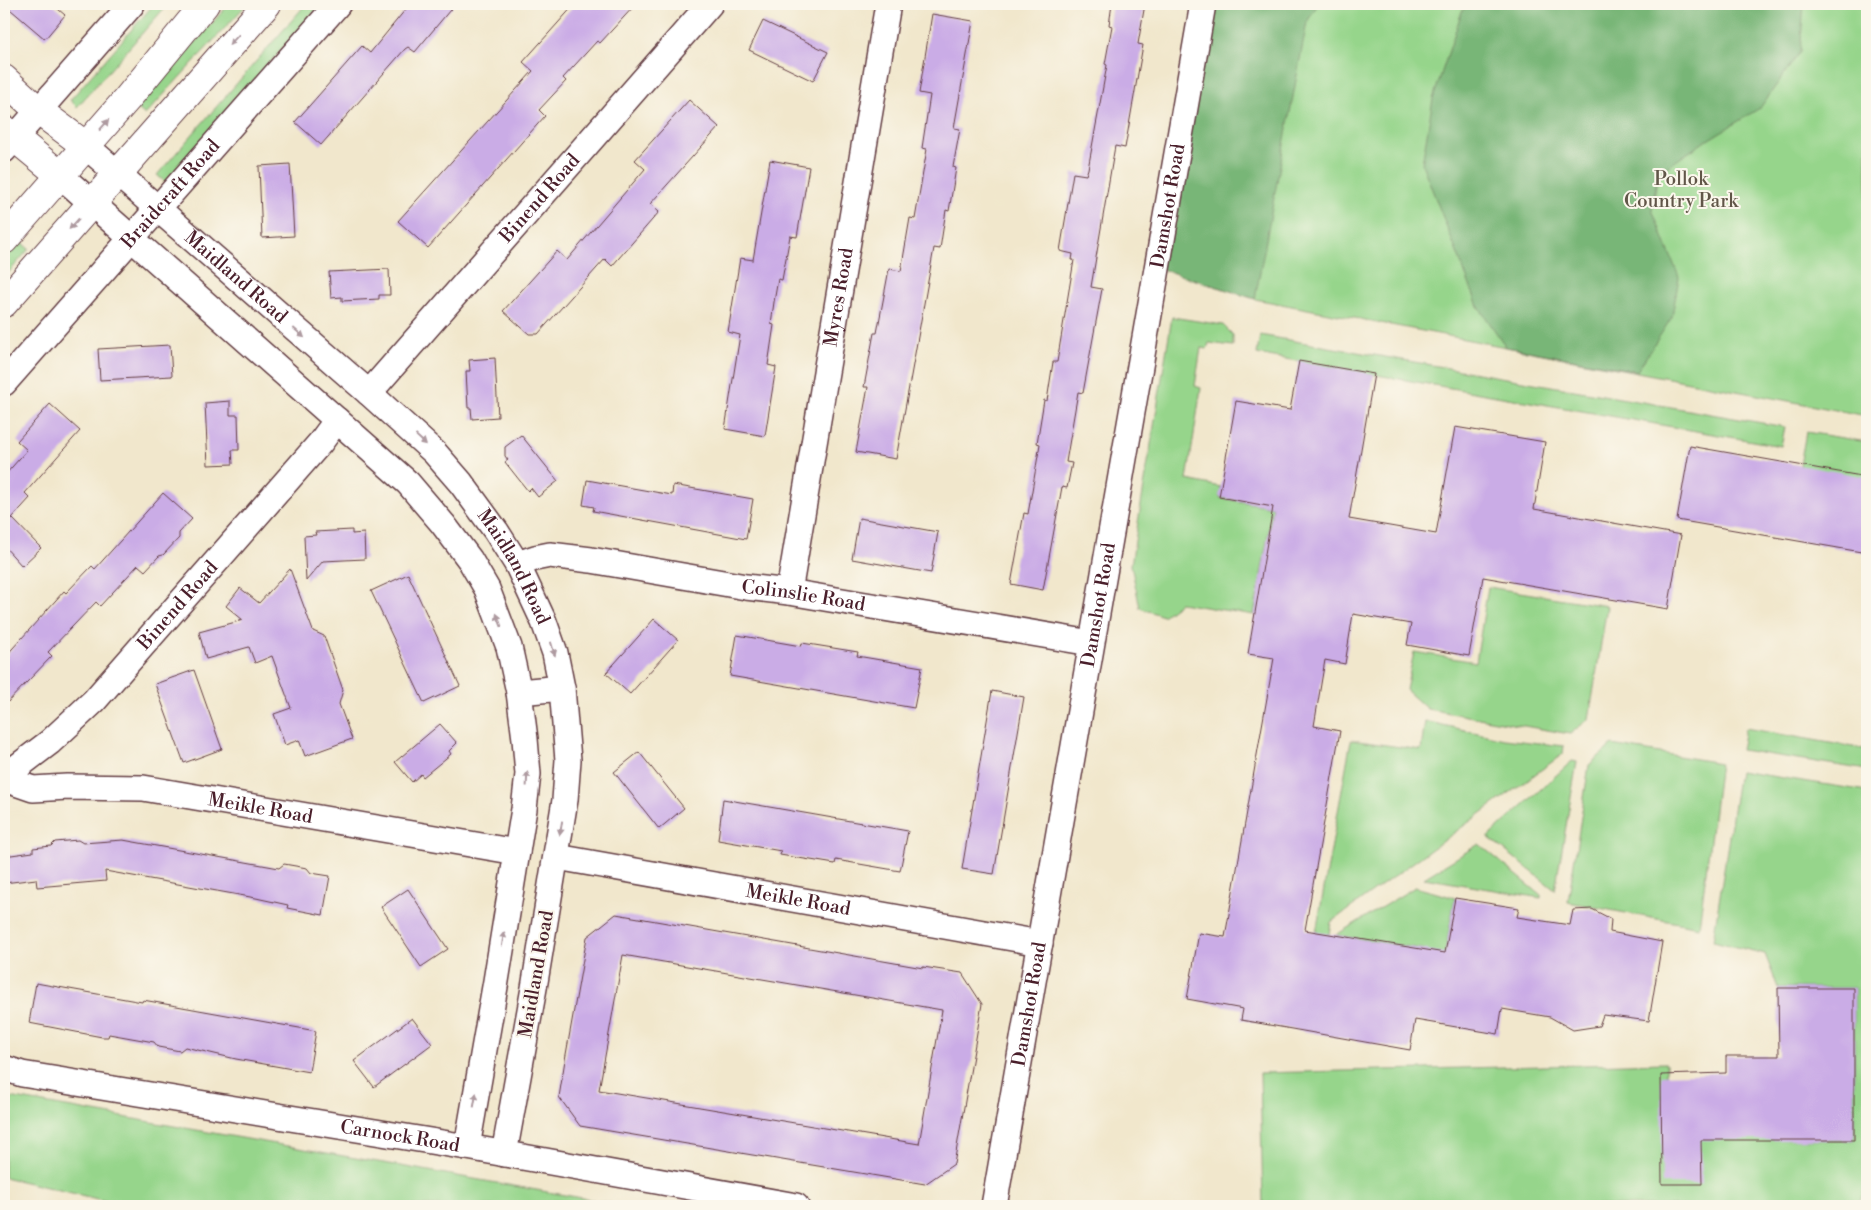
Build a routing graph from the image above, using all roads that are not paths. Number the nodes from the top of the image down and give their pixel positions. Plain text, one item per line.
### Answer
1 (132, 4) edge
2 (205, 4) edge
3 (267, 4) edge
4 (338, 4) edge
5 (710, 4) edge
6 (888, 4) edge
7 (1204, 4) edge
8 (4, 80) edge
9 (40, 110) junction
10 (7, 139) edge
11 (86, 146) junction
12 (118, 174) junction
13 (60, 175) junction
14 (92, 203) junction
15 (157, 209) junction
16 (130, 239) junction
17 (4, 240) edge
18 (4, 303) edge
19 (4, 383) edge
20 (369, 393) junction
21 (337, 420) junction
22 (517, 564) junction
23 (788, 592) junction
24 (1092, 642) junction
25 (562, 688) junction
26 (519, 692) junction
27 (4, 778) edge
28 (517, 852) junction
29 (556, 856) junction
30 (1040, 943) junction
31 (496, 981) junction
32 (534, 988) junction
33 (4, 1068) edge
34 (466, 1148) junction
35 (504, 1154) junction
36 (796, 1206) edge
37 (994, 1206) edge

1 - 9 street
11 -> 2 street
3 -> 12 street
4 - 15 street, Braidcraft Road
5 - 20 street, Binend Road
6 - 23 street, Myres Road
7 - 24 street, Damshot Road
8 - 9 street
9 - 10 street
9 - 11 street
10 - 13 street
11 - 12 street, Maidland Road
11 - 13 street
12 - 14 street
12 - 15 street, Maidland Road
13 - 14 street, Maidland Road
13 - 17 street
14 - 16 street, Maidland Road
14 -> 18 street
15 - 16 street, Braidcraft Road
15 -> 20 street, Maidland Road
16 - 19 street, Braidcraft Road
16 - 21 street, Maidland Road
20 -> 22 street, Maidland Road
26 -> 21 street, Maidland Road
21 - 27 street, Binend Road
22 - 23 street, Colinslie Road
22 -> 25 street, Maidland Road
23 - 24 street, Colinslie Road
24 - 30 street, Damshot Road
25 - 26 street
25 -> 29 street, Maidland Road
28 -> 26 street, Maidland Road
27 - 28 street, Meikle Road
31 -> 28 street, Maidland Road
29 - 30 street, Meikle Road
29 - 32 street, Maidland Road
30 - 37 street, Damshot Road
31 - 32 street
34 -> 31 street, Maidland Road
32 - 35 street, Maidland Road
33 - 34 street, Carnock Road
34 - 35 street, Carnock Road
35 - 36 street, Carnock Road

